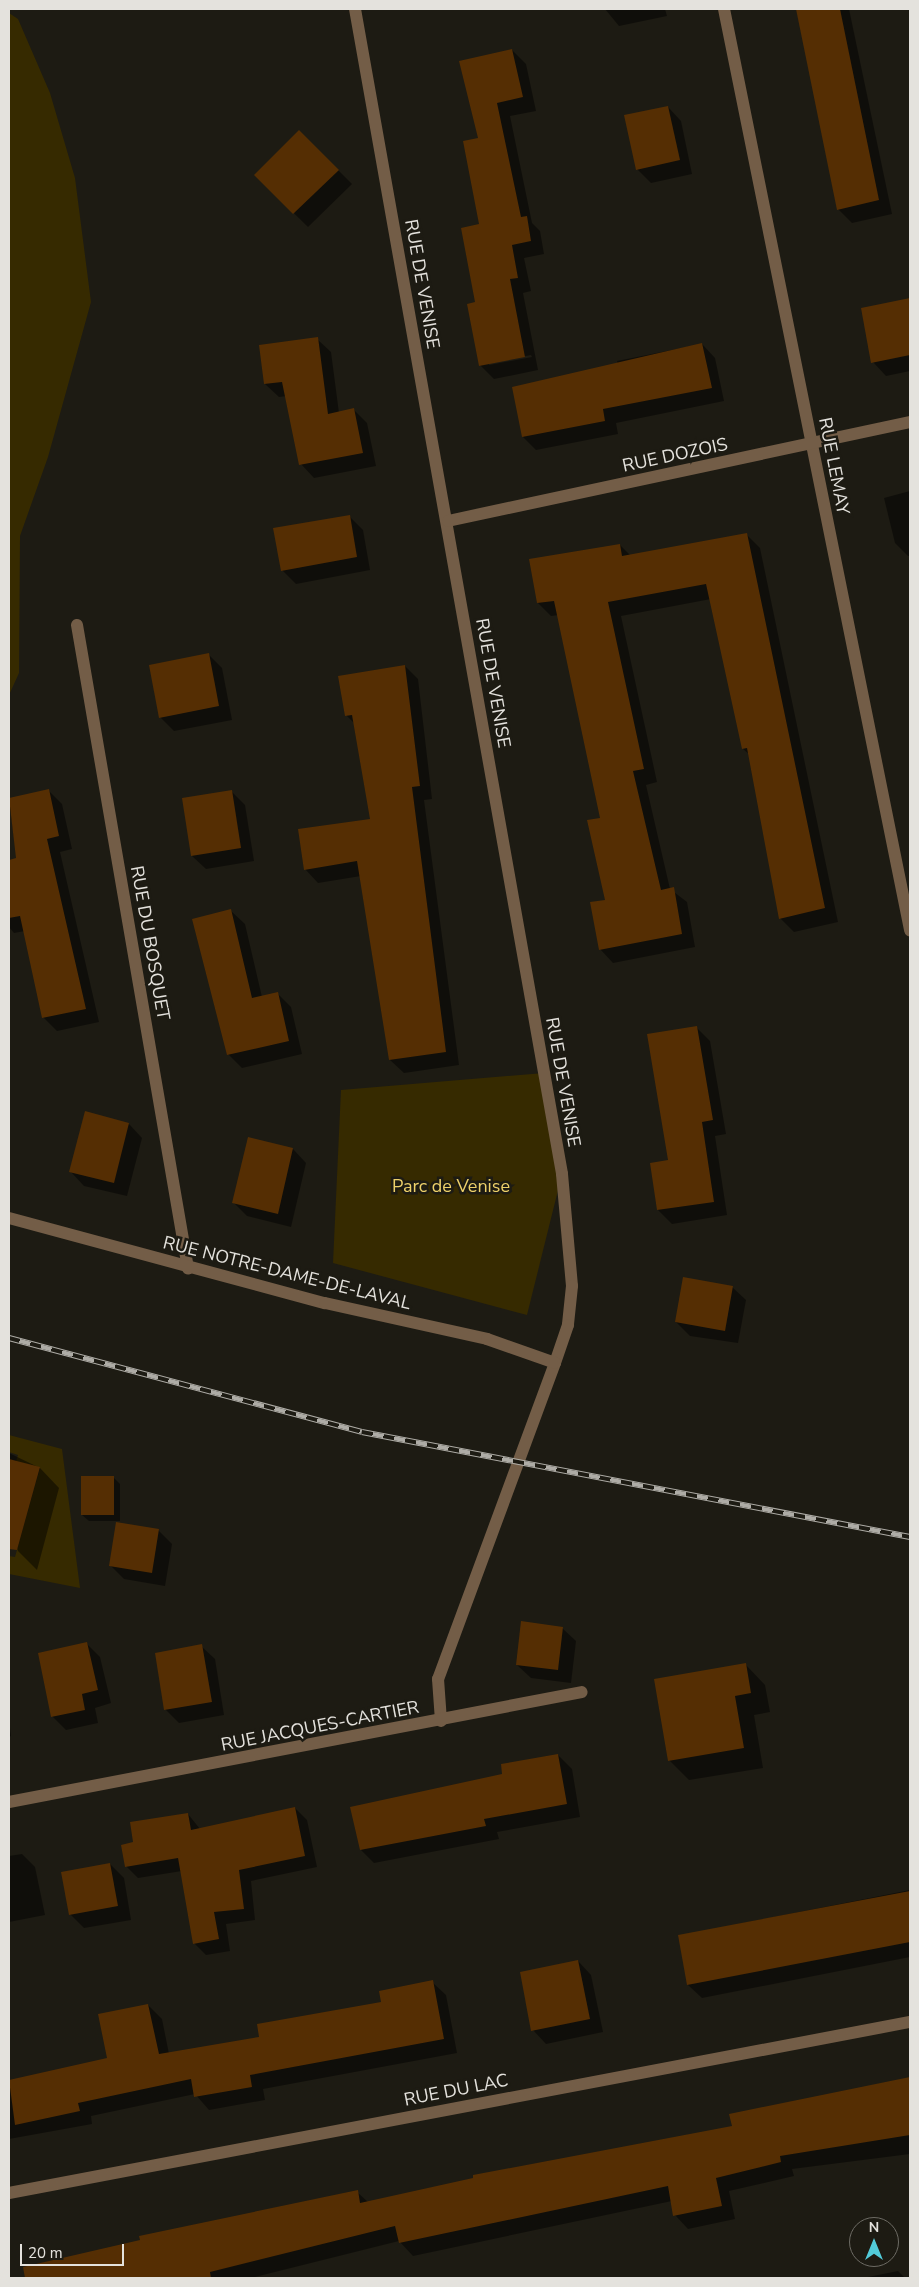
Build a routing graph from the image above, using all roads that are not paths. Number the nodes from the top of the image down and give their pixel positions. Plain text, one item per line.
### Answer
1 (355, 9) edge
2 (724, 9) edge
3 (910, 422) edge
4 (812, 443) junction
5 (448, 522) junction
6 (77, 625) dead end
7 (910, 930) edge
8 (9, 1218) edge
9 (188, 1268) junction
10 (555, 1363) junction
11 (582, 1692) dead end
12 (442, 1721) junction
13 (9, 1802) edge
14 (910, 2022) edge
15 (9, 2193) edge

1 - 5 street, RUE DE VENISE
2 - 4 street, RUE LEMAY
3 - 4 street, RUE DOZOIS
4 - 5 street, RUE DOZOIS
4 - 7 street, RUE LEMAY
5 - 10 street, RUE DE VENISE
6 - 9 street, RUE DU BOSQUET
8 - 9 street, RUE NOTRE-DAME-DE-LAVAL
9 - 10 street, RUE NOTRE-DAME-DE-LAVAL
10 - 12 street, RUE JACQUES-CARTIER
11 - 12 street
12 - 13 street, RUE JACQUES-CARTIER
14 - 15 street, RUE DU LAC

